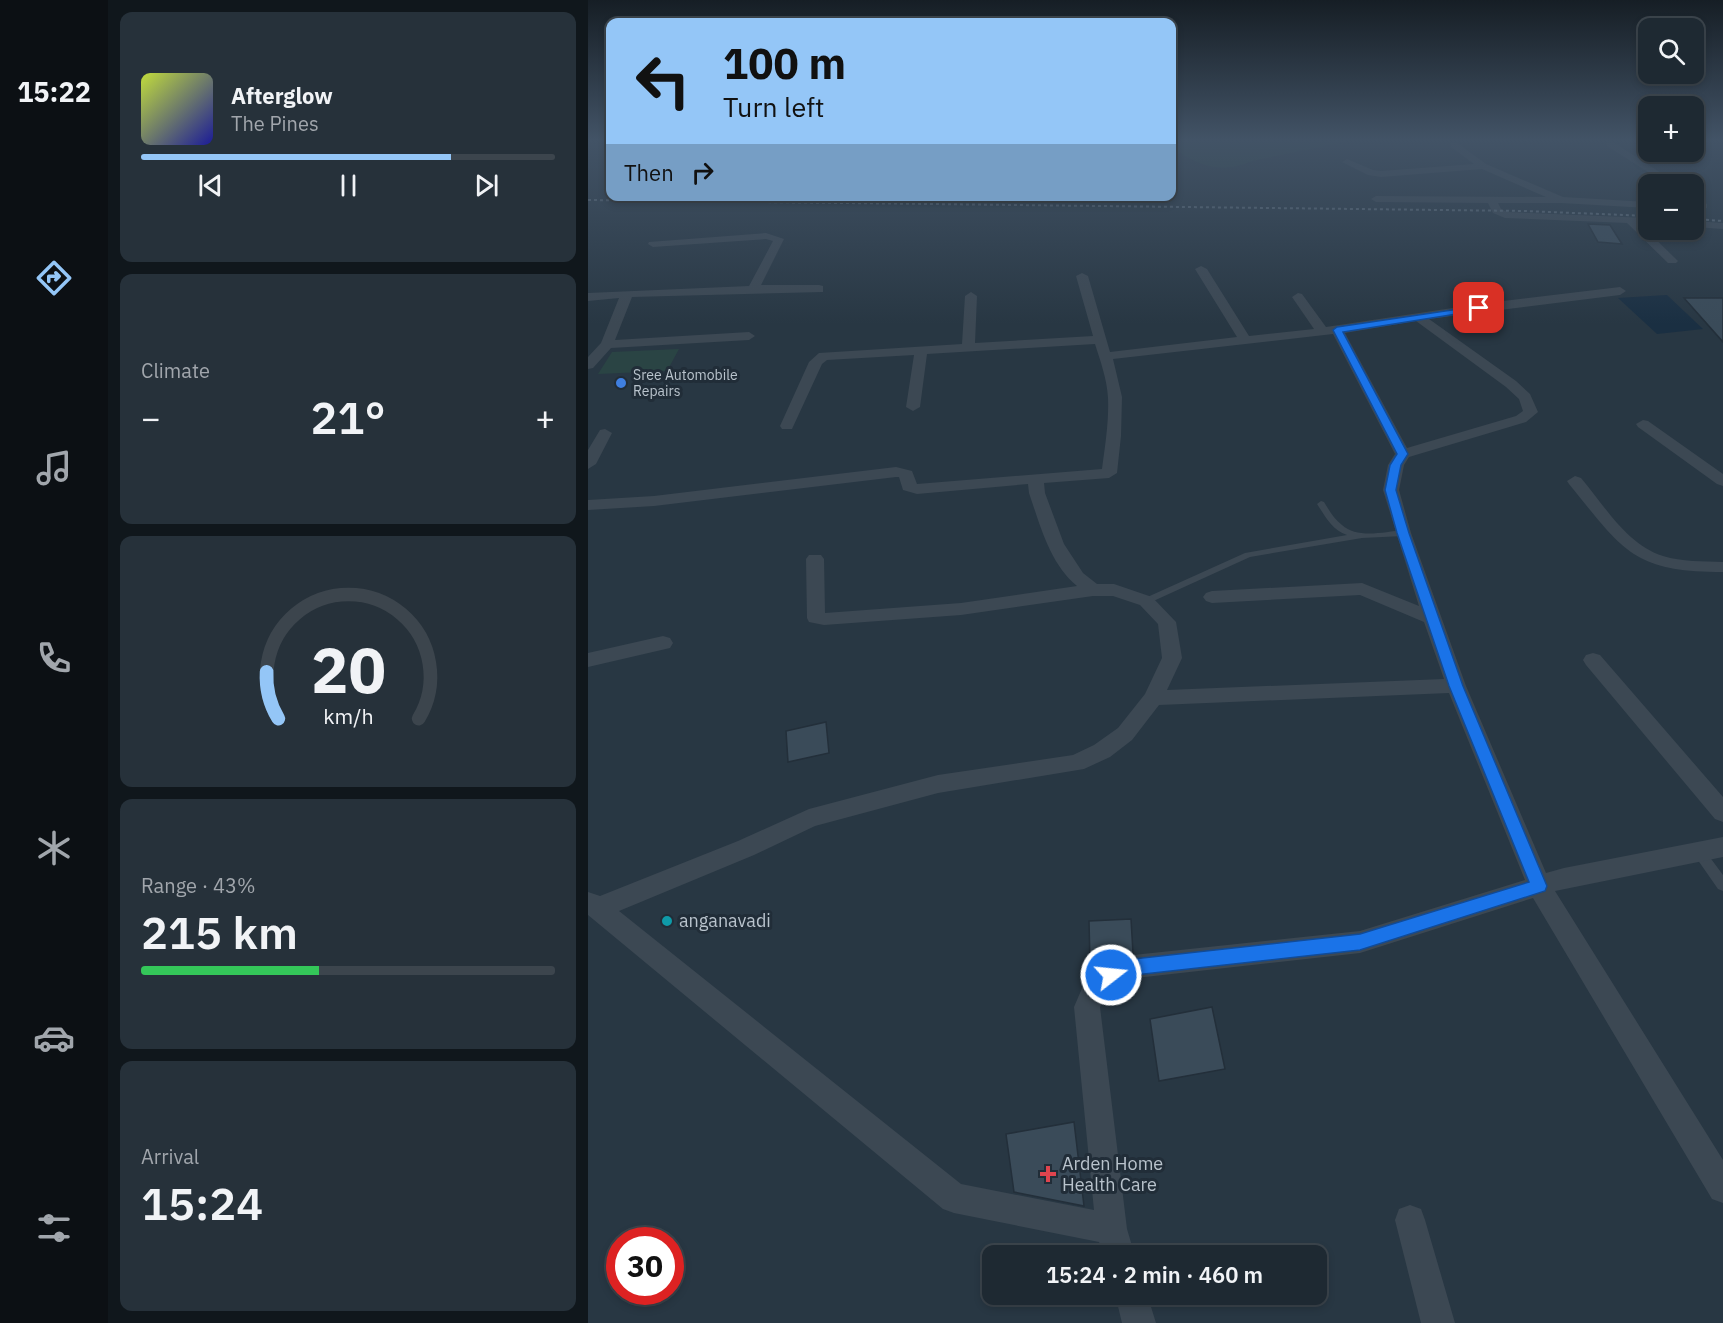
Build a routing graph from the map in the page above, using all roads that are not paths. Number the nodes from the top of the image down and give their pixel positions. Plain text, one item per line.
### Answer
1 (1492, 201) edge
2 (1574, 201) edge
3 (1638, 204) edge
4 (1630, 220) junction
5 (1638, 220) edge
6 (1704, 225) edge
7 (1723, 226) edge
8 (653, 244) dead end
9 (1672, 261) dead end
10 (1201, 269) dead end
11 (1082, 276) dead end
12 (753, 289) junction
13 (819, 289) dead end
14 (1620, 291) dead end
15 (627, 294) junction
16 (971, 296) dead end
17 (588, 297) edge
18 (1298, 297) dead end
19 (1418, 317) junction
20 (1330, 331) junction
21 (748, 336) dead end
22 (1099, 340) junction
23 (1246, 342) junction
24 (607, 344) junction
25 (968, 348) junction
26 (921, 351) junction
27 (1106, 356) junction
28 (588, 365) edge
29 (913, 407) dead end
30 (1642, 424) dead end
31 (787, 426) dead end
32 (605, 433) dead end
33 (1402, 454) junction
34 (588, 464) edge
35 (1036, 479) junction
36 (1575, 481) dead end
37 (1723, 481) edge
38 (1321, 504) dead end
39 (588, 505) edge
40 (1403, 533) junction
41 (1364, 535) junction
42 (814, 559) dead end
43 (1723, 567) edge
44 (1093, 590) junction
45 (1212, 597) dead end
46 (1146, 601) junction
47 (1432, 618) junction
48 (663, 643) dead end
49 (588, 660) edge
50 (1593, 660) dead end
51 (1456, 686) junction
52 (1153, 698) junction
53 (1723, 813) edge
54 (1711, 849) edge
55 (1723, 885) edge
56 (1539, 886) junction
57 (593, 904) edge
58 (1723, 1188) edge
59 (1410, 1220) dead end
60 (1111, 1229) junction
61 (1116, 1245) edge
62 (1134, 1305) edge
63 (1139, 1323) edge
64 (1438, 1323) edge

1 - 4 street
2 - 3 street
4 - 5 street
4 - 9 street
6 - 7 street
8 - 12 street
10 - 23 street
11 - 22 street
12 - 13 street
12 - 15 street
14 - 19 street
15 - 17 street
15 - 24 street
16 - 25 street
18 - 20 street
19 - 20 street
19 - 33 street
20 - 23 street
20 - 33 street
21 - 24 street
22 - 25 street
22 - 27 street
23 - 27 street
24 - 28 street
25 - 26 street
26 - 29 street
26 - 31 street
27 - 35 street
30 - 37 street
32 - 34 street
33 - 40 street
35 - 39 street
35 - 44 street
36 - 43 street
38 - 41 lane
40 - 41 lane
40 - 47 street
41 - 46 lane
42 - 44 street
44 - 46 street
45 - 47 street
46 - 52 street
47 - 51 street
48 - 49 street
50 - 53 street
51 - 52 street
51 - 56 street
52 - 57 street
54 - 55 lane
54 - 56 street
56 - 58 street
56 - 60 street
57 - 60 street
59 - 64 street
60 - 61 street
62 - 63 street

